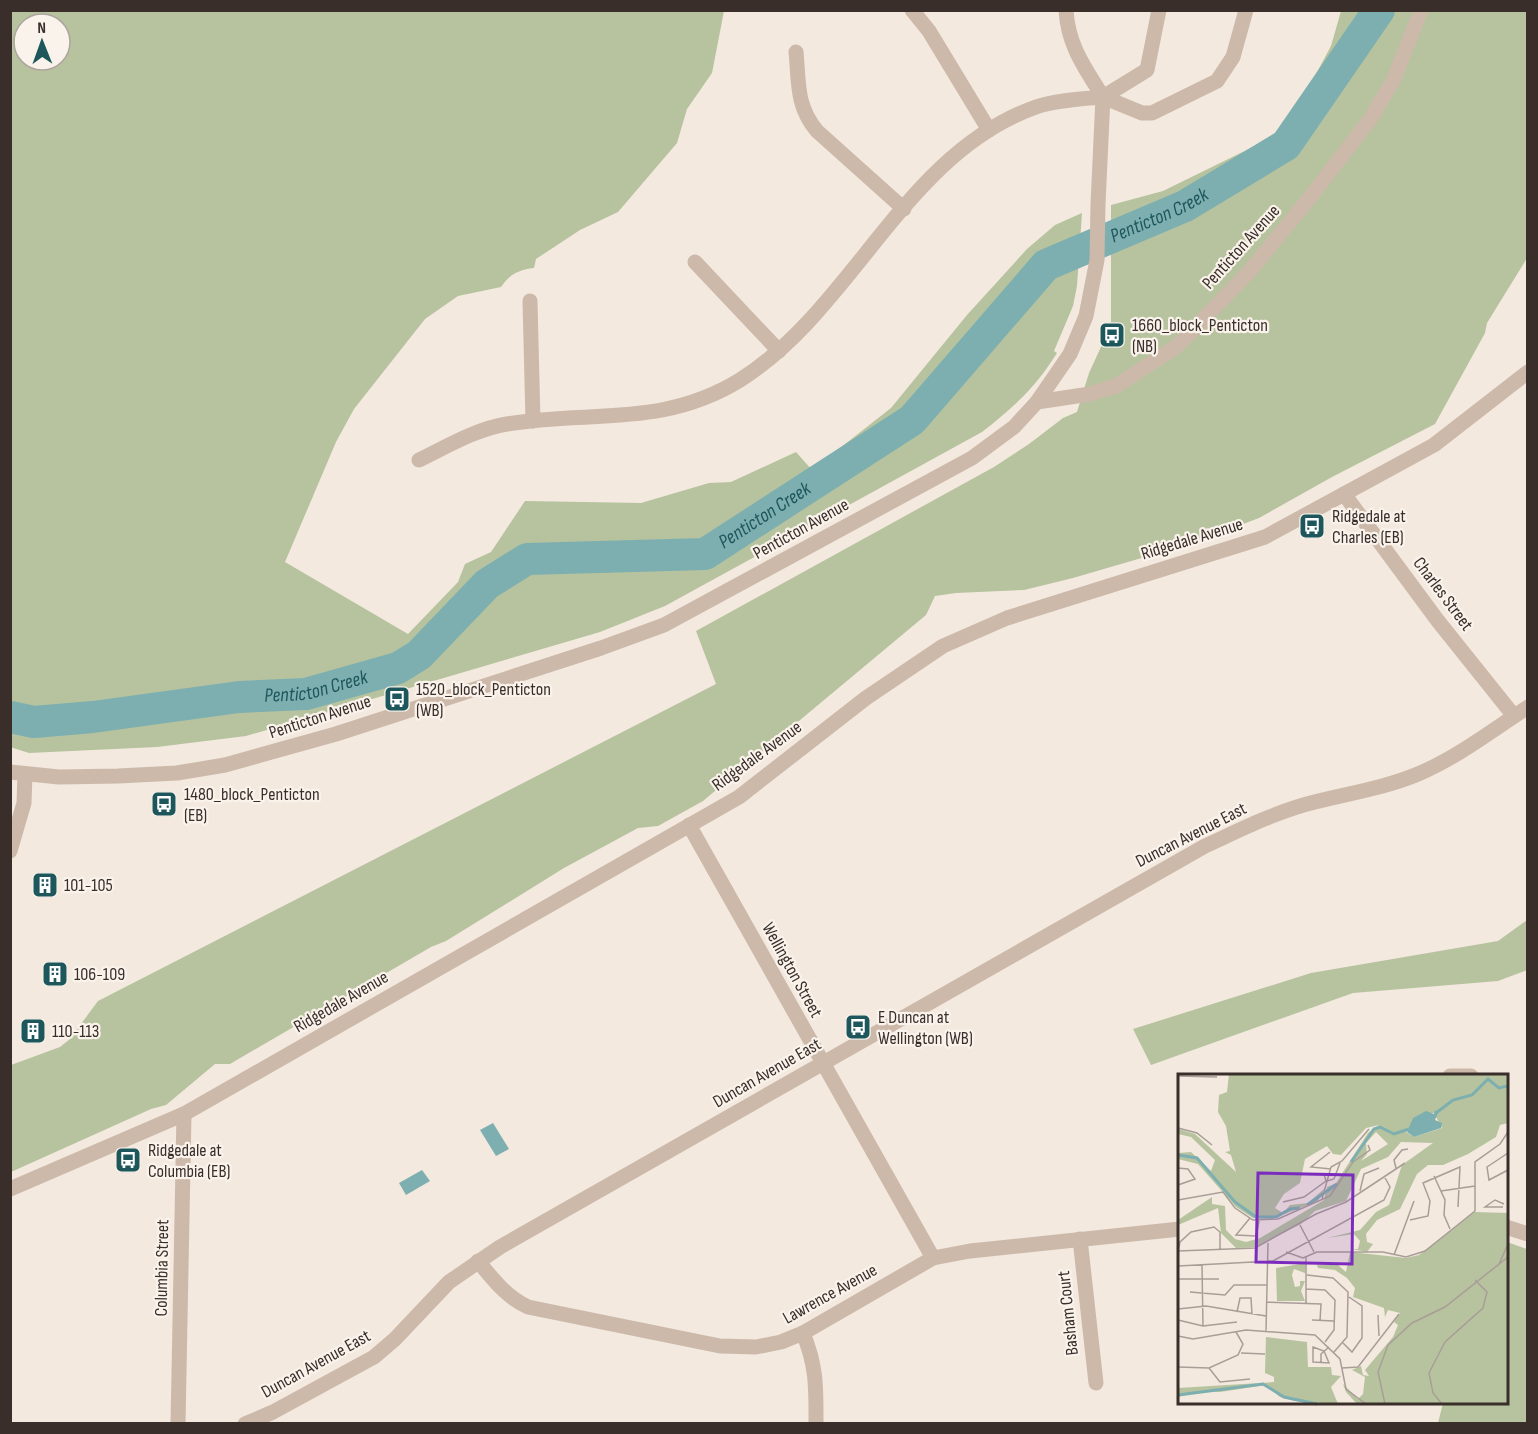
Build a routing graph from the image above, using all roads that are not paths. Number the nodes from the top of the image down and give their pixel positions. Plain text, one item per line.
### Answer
1 (912, 10) edge
2 (1066, 10) edge
3 (1159, 10) edge
4 (1246, 10) edge
5 (1421, 10) edge
6 (796, 52) dead end
7 (1103, 97) junction
8 (989, 130) junction
9 (904, 209) junction
10 (695, 262) dead end
11 (530, 301) dead end
12 (779, 351) junction
13 (1527, 372) edge
14 (1037, 402) junction
15 (533, 421) junction
16 (420, 460) dead end
17 (1344, 494) junction
18 (1527, 707) edge
19 (1514, 716) junction
20 (18, 773) edge
21 (15, 825) edge
22 (689, 825) junction
23 (10, 851) edge
24 (822, 1064) junction
25 (184, 1114) junction
26 (10, 1189) edge
27 (1508, 1228) edge
28 (1178, 1229) edge
29 (1527, 1234) edge
30 (1080, 1239) junction
31 (933, 1258) junction
32 (478, 1261) junction
33 (803, 1333) junction
34 (1095, 1383) dead end
35 (178, 1424) edge
36 (245, 1424) edge
37 (816, 1424) edge

1 - 8 street
2 - 7 street
3 - 7 street
4 - 7 street
5 - 14 street, Penticton Avenue
6 - 9 street
7 - 8 street
7 - 14 street
8 - 9 street
9 - 12 street
10 - 12 street
11 - 15 street
12 - 15 street
13 - 17 street, Ridgedale Avenue
14 - 20 street, Penticton Avenue
15 - 16 street
17 - 19 street, Charles Street
17 - 22 street, Ridgedale Avenue
18 - 19 street, Duncan Avenue East
19 - 24 street, Duncan Avenue East
20 - 21 street
21 - 23 street
22 - 24 street, Wellington Street
22 - 25 street, Ridgedale Avenue
24 - 31 street, Wellington Street
24 - 32 street, Duncan Avenue East
25 - 26 street, Ridgedale Avenue
25 - 35 street, Columbia Street
27 - 29 street
28 - 30 street, Lawrence Avenue
30 - 31 street, Lawrence Avenue
30 - 34 street, Basham Court
31 - 33 street, Lawrence Avenue
32 - 33 street, Lawrence Avenue
32 - 36 street, Duncan Avenue East
33 - 37 street

